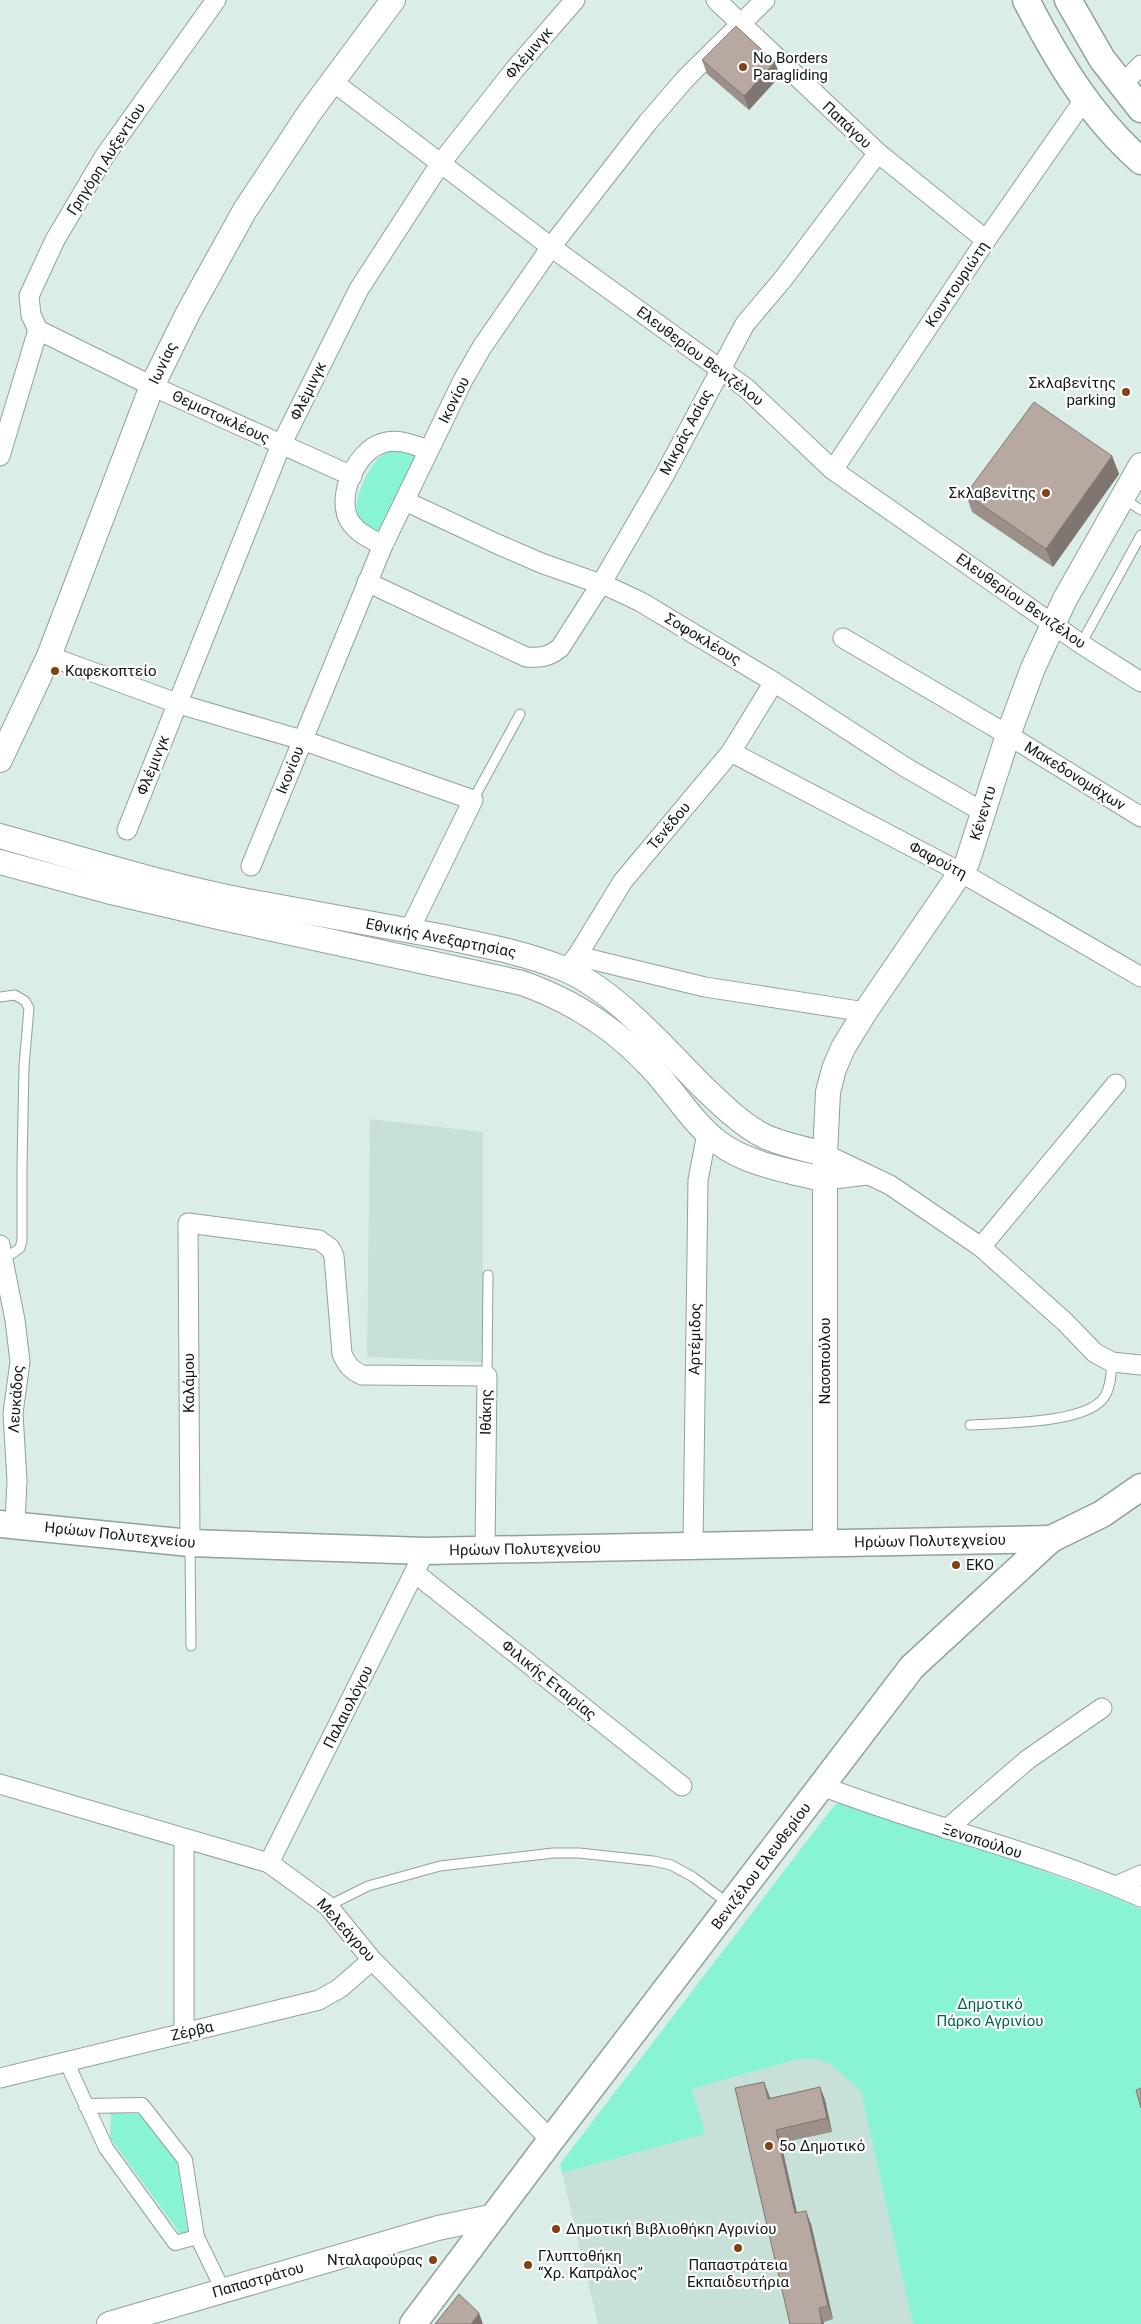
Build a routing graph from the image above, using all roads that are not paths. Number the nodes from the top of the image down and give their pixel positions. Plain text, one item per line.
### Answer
1 (216, 0) edge
2 (393, 0) edge
3 (575, 0) edge
4 (716, 0) edge
5 (765, 0) edge
6 (1026, 0) edge
7 (1068, 0) edge
8 (740, 24) junction
9 (1141, 65) edge
10 (332, 81) junction
11 (1122, 86) junction
12 (1084, 100) junction
13 (1141, 109) edge
14 (878, 153) junction
15 (1141, 161) edge
16 (440, 164) junction
17 (986, 240) junction
18 (551, 248) junction
19 (38, 330) junction
20 (720, 368) junction
21 (152, 386) junction
22 (281, 445) junction
23 (428, 450) junction
24 (0, 456) edge
25 (1141, 465) edge
26 (834, 470) junction
27 (352, 476) junction
28 (1121, 497) junction
29 (405, 501) junction
30 (1141, 510) edge
31 (1141, 535) edge
32 (382, 545) junction
33 (1137, 551) edge
34 (367, 582) junction
35 (601, 584) junction
36 (1054, 624) junction
37 (843, 638) dead end
38 (1081, 644) junction
39 (49, 656) junction
40 (774, 682) junction
41 (1141, 682) edge
42 (179, 704) junction
43 (520, 714) dead end
44 (1008, 734) junction
45 (302, 740) junction
46 (731, 752) junction
47 (0, 760) edge
48 (473, 800) junction
49 (983, 812) junction
50 (1141, 817) edge
51 (127, 830) dead end
52 (0, 836) edge
53 (0, 862) edge
54 (251, 866) dead end
55 (962, 873) junction
56 (410, 930) junction
57 (571, 963) junction
58 (1141, 977) edge
59 (0, 997) edge
60 (865, 1012) junction
61 (1116, 1084) dead end
62 (707, 1133) junction
63 (825, 1154) junction
64 (867, 1175) junction
65 (826, 1180) junction
66 (981, 1247) junction
67 (1, 1253) edge
68 (488, 1275) dead end
69 (1112, 1362) junction
70 (1141, 1365) edge
71 (487, 1376) junction
72 (970, 1425) dead end
73 (1141, 1487) edge
74 (7, 1524) edge
75 (1051, 1539) junction
76 (825, 1542) junction
77 (190, 1543) junction
78 (693, 1545) junction
79 (485, 1549) junction
80 (420, 1562) junction
81 (191, 1646) dead end
82 (1102, 1708) dead end
83 (0, 1784) edge
84 (682, 1786) dead end
85 (822, 1786) junction
86 (947, 1829) junction
87 (184, 1840) junction
88 (269, 1863) junction
89 (1141, 1875) edge
90 (1116, 1886) junction
91 (1141, 1897) edge
92 (328, 1906) junction
93 (731, 1906) junction
94 (372, 1960) junction
95 (184, 2033) junction
96 (66, 2061) junction
97 (0, 2078) edge
98 (86, 2106) junction
99 (550, 2140) junction
100 (495, 2216) junction
101 (197, 2237) junction
102 (223, 2290) junction
103 (109, 2324) edge
104 (413, 2324) edge

1 - 19 street, Γρηγόρη Αυξεντίου
2 - 10 street, Ιωνίας
3 - 16 street, Φλέμινγκ
4 - 8 street, Παπάγου
5 - 8 street, Ικονίου
6 - 12 main road
7 - 11 main road
8 - 14 street, Παπάγου
8 - 18 street, Ικονίου
9 - 11 street
10 - 16 street, Ελευθερίου Βενιζέλου
10 - 21 street, Ιωνίας
11 - 13 main road
12 - 15 main road
12 - 17 street, Κουντουριώτη
14 - 17 street, Παπάγου
14 - 20 street, Μικράς Ασίας
16 - 18 street, Ελευθερίου Βενιζέλου
16 - 22 street, Φλέμινγκ
17 - 26 street, Κουντουριώτη
18 - 20 street, Ελευθερίου Βενιζέλου
18 - 23 street, Ικονίου
19 - 21 street, Θεμιστοκλέους
19 - 24 street
20 - 26 street, Ελευθερίου Βενιζέλου
20 - 35 street, Μικράς Ασίας
21 - 22 street, Θεμιστοκλέους
21 - 39 street, Ιωνίας
22 - 27 street, Θεμιστοκλέους
22 - 42 street, Φλέμινγκ
23 - 27 street
23 - 29 street, Ικονίου
25 - 28 street, Κένεντυ
26 - 36 street, Ελευθερίου Βενιζέλου
27 - 32 street
28 - 30 lane
28 - 36 street, Κένεντυ
29 - 32 street, Ικονίου
29 - 35 street, Σοφοκλέους
31 - 33 lane
32 - 34 street, Ικονίου
33 - 38 lane
34 - 35 street, Μικράς Ασίας
34 - 45 street, Ικονίου
35 - 40 street, Σοφοκλέους
36 - 38 street, Ελευθερίου Βενιζέλου
36 - 44 street, Κένεντυ
37 - 44 street, Μακεδονομάχων
38 - 41 street, Ελευθερίου Βενιζέλου
39 - 42 street
39 - 47 street, Ιωνίας
40 - 46 street, Τενέδου
40 - 49 street, Σοφοκλέους
42 - 45 street
42 - 51 street, Φλέμινγκ
43 - 48 lane
44 - 49 street, Κένεντυ
44 - 50 street, Μακεδονομάχων
45 - 48 street
45 - 54 street, Ικονίου
46 - 55 street, Φαφούτη
46 - 57 street, Τενέδου
48 - 56 street
49 - 55 street, Κένεντυ
52 - 56 street, Εθνικής Ανεξαρτησίας
53 - 62 street
55 - 58 street, Φαφούτη
55 - 60 street, Κένεντυ
56 - 57 street, Εθνικής Ανεξαρτησίας
57 - 60 street
57 - 63 street, Εθνικής Ανεξαρτησίας
59 - 67 lane
60 - 63 street, Κένεντυ
61 - 66 street
62 - 65 street
62 - 78 street, Αρτέμιδος
63 - 64 street
63 - 65 street, Νασοπούλου
64 - 65 street
64 - 66 street
65 - 76 street, Νασοπούλου
66 - 69 street
67 - 74 street, Λευκάδος
68 - 71 lane, Ιθάκης
69 - 70 street
69 - 72 lane
71 - 77 street, Καλάμου
71 - 79 street, Ιθάκης
73 - 75 main road
74 - 77 main road, Ηρώων Πολυτεχνείου
75 - 76 main road, Ηρώων Πολυτεχνείου
75 - 85 main road, Βενιζέλου Ελευθερίου
76 - 78 main road, Ηρώων Πολυτεχνείου
77 - 80 main road, Ηρώων Πολυτεχνείου
77 - 81 lane
78 - 79 main road, Ηρώων Πολυτεχνείου
79 - 80 main road, Ηρώων Πολυτεχνείου
80 - 84 street, Φιλικής Εταιρίας
80 - 88 street, Παλαιολόγου
82 - 86 street
83 - 87 street, Μελεάγρου
85 - 86 street, Ξενοπούλου
85 - 93 main road, Βενιζέλου Ελευθερίου
86 - 90 street, Ξενοπούλου
87 - 88 street, Μελεάγρου
87 - 95 street
88 - 92 street, Μελεάγρου
89 - 90 street
90 - 91 street, Ξενοπούλου
92 - 93 lane
92 - 94 street, Μελεάγρου
93 - 99 main road, Βενιζέλου Ελευθερίου
94 - 95 street, Ζέρβα
94 - 99 street, Μελεάγρου
95 - 96 street, Ζέρβα
96 - 97 street, Ζέρβα
96 - 98 street
98 - 101 street
98 - 101 street
99 - 100 main road, Βενιζέλου Ελευθερίου
100 - 102 street, Παπαστράτου
100 - 104 main road
101 - 102 street
102 - 103 street, Παπαστράτου

